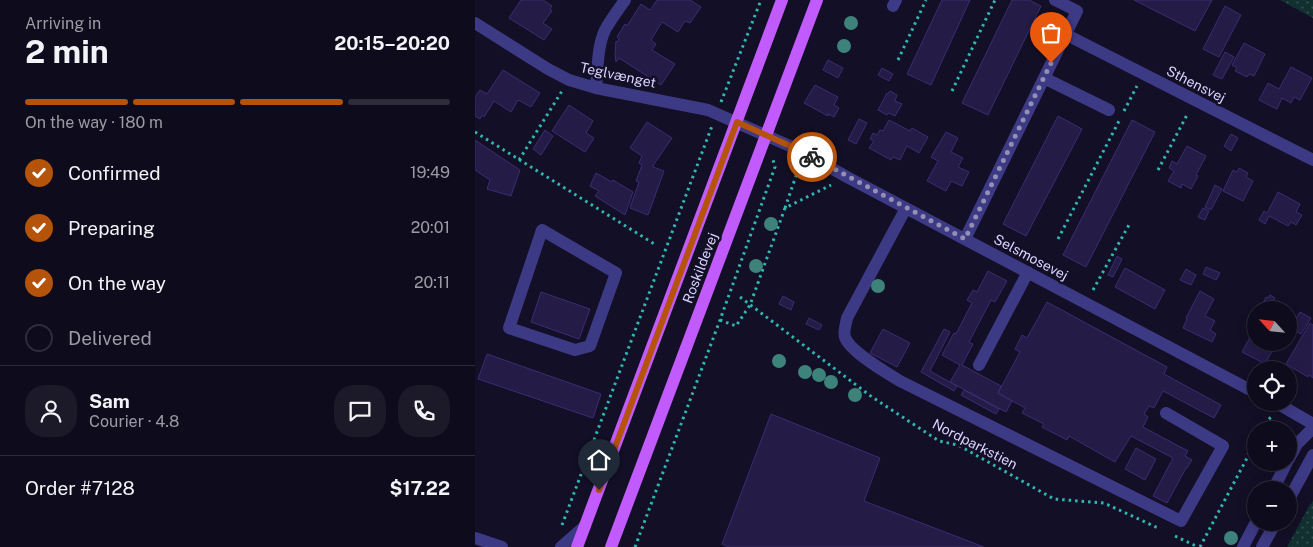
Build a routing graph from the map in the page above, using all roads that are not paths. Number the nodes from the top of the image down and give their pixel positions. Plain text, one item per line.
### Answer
1 (625, 0) edge
2 (782, 0) edge
3 (817, 0) edge
4 (1055, 0) edge
5 (475, 23) edge
6 (1065, 34) junction
7 (1044, 78) junction
8 (596, 88) junction
9 (1109, 110) dead end
10 (737, 122) junction
11 (766, 135) junction
12 (1313, 160) edge
13 (907, 208) junction
14 (965, 239) junction
15 (1028, 272) junction
16 (590, 346) joint
17 (979, 364) dead end
18 (1247, 387) edge
19 (1289, 411) edge
20 (1166, 413) dead end
21 (1313, 426) edge
22 (1297, 444) edge
23 (1313, 455) edge
24 (1297, 484) edge
25 (585, 526) junction
26 (1251, 531) edge
27 (1271, 531) edge
28 (475, 538) edge
29 (502, 547) edge
30 (561, 547) edge
31 (577, 547) edge
32 (611, 547) edge
33 (1243, 547) edge
34 (1262, 547) edge

1 - 8 street
2 - 10 main road, Roskildevej
3 - 11 main road, Roskildevej
4 - 6 street
5 - 8 street, Teglvænget
6 - 7 street
6 - 12 street, Sthensvej
7 - 9 street
7 - 14 street
8 - 10 street, Teglvænget
10 - 11 street, Selsmosevej
10 - 25 main road, Roskildevej
11 - 13 street, Selsmosevej
11 - 32 main road, Roskildevej
13 - 14 street, Selsmosevej
13 - 20 street
14 - 15 street, Selsmosevej
15 - 17 street
15 - 18 street, Selsmosevej
16 - 16 street
19 - 21 street
21 - 22 street
23 - 24 street
25 - 30 street
25 - 31 main road, Roskildevej
26 - 33 street
27 - 34 street
28 - 29 street

